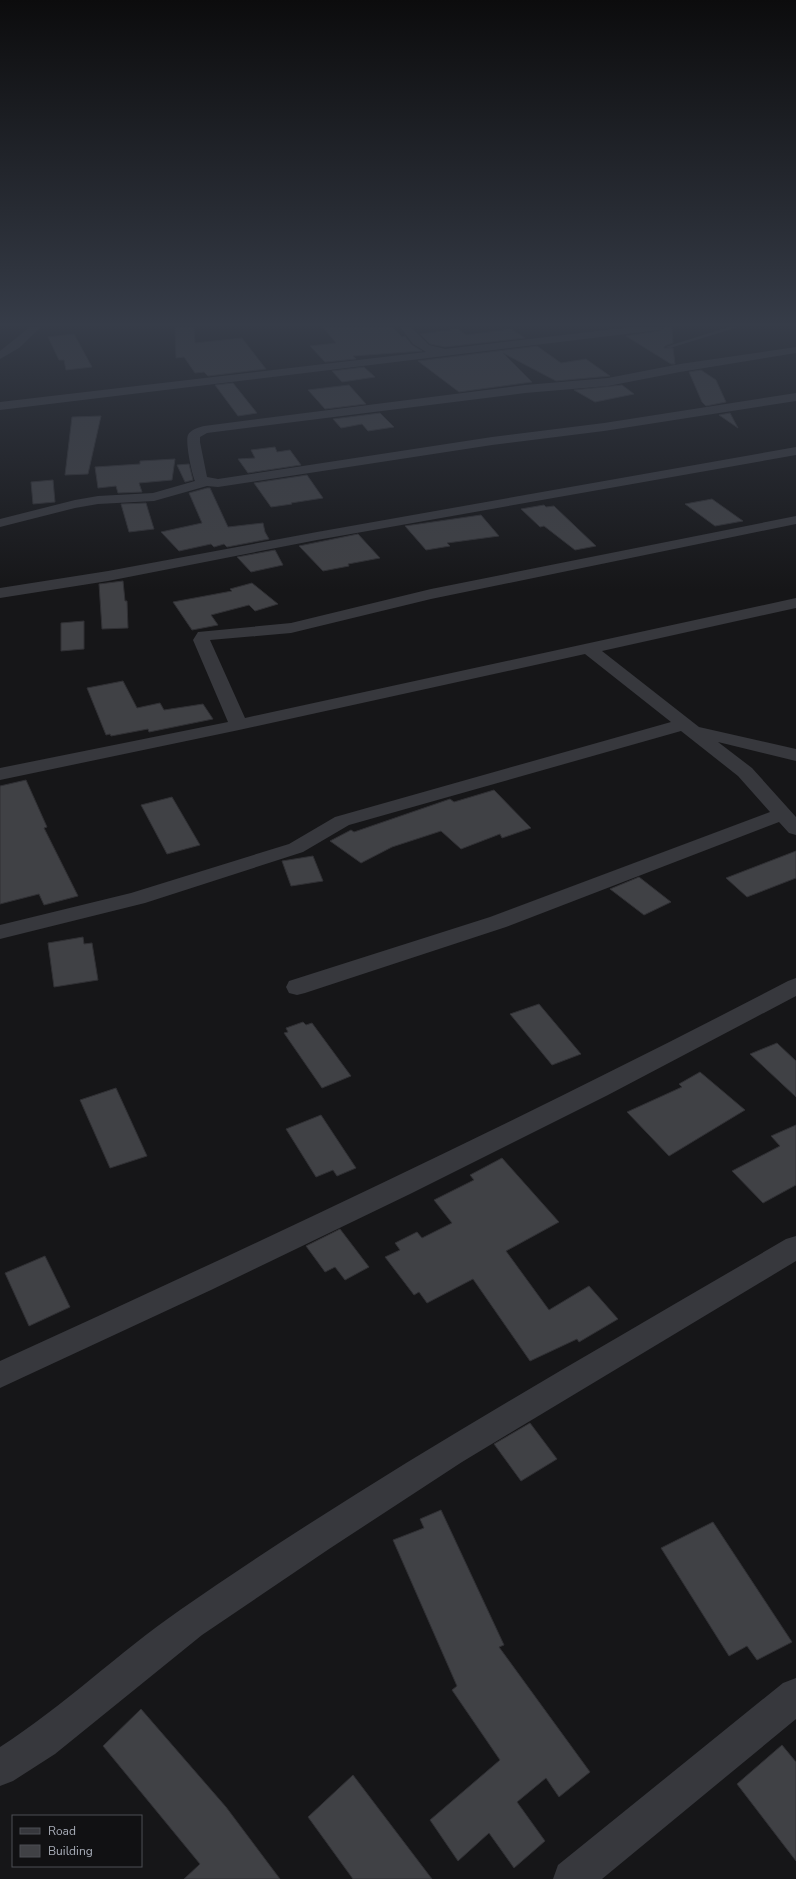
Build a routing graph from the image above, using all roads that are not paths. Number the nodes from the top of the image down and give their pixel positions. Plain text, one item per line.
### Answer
1 (327, 415) edge
2 (683, 415) edge
3 (796, 451) edge
4 (207, 482) junction
5 (796, 520) edge
6 (0, 523) edge
7 (0, 594) edge
8 (796, 603) edge
9 (589, 649) junction
10 (239, 725) junction
11 (690, 728) junction
12 (796, 754) edge
13 (0, 774) edge
14 (790, 822) edge
15 (0, 932) edge
16 (796, 986) edge
17 (297, 987) dead end
18 (796, 1247) edge
19 (0, 1375) edge
20 (796, 1696) edge
21 (0, 1768) edge
22 (572, 1879) edge

1 - 4 street
2 - 4 street
3 - 7 street
4 - 6 street
5 - 10 street
8 - 9 street
9 - 10 street
9 - 11 street
10 - 13 street
11 - 12 street
11 - 14 street
11 - 15 street
14 - 17 street
16 - 19 street
18 - 21 street
20 - 22 street

